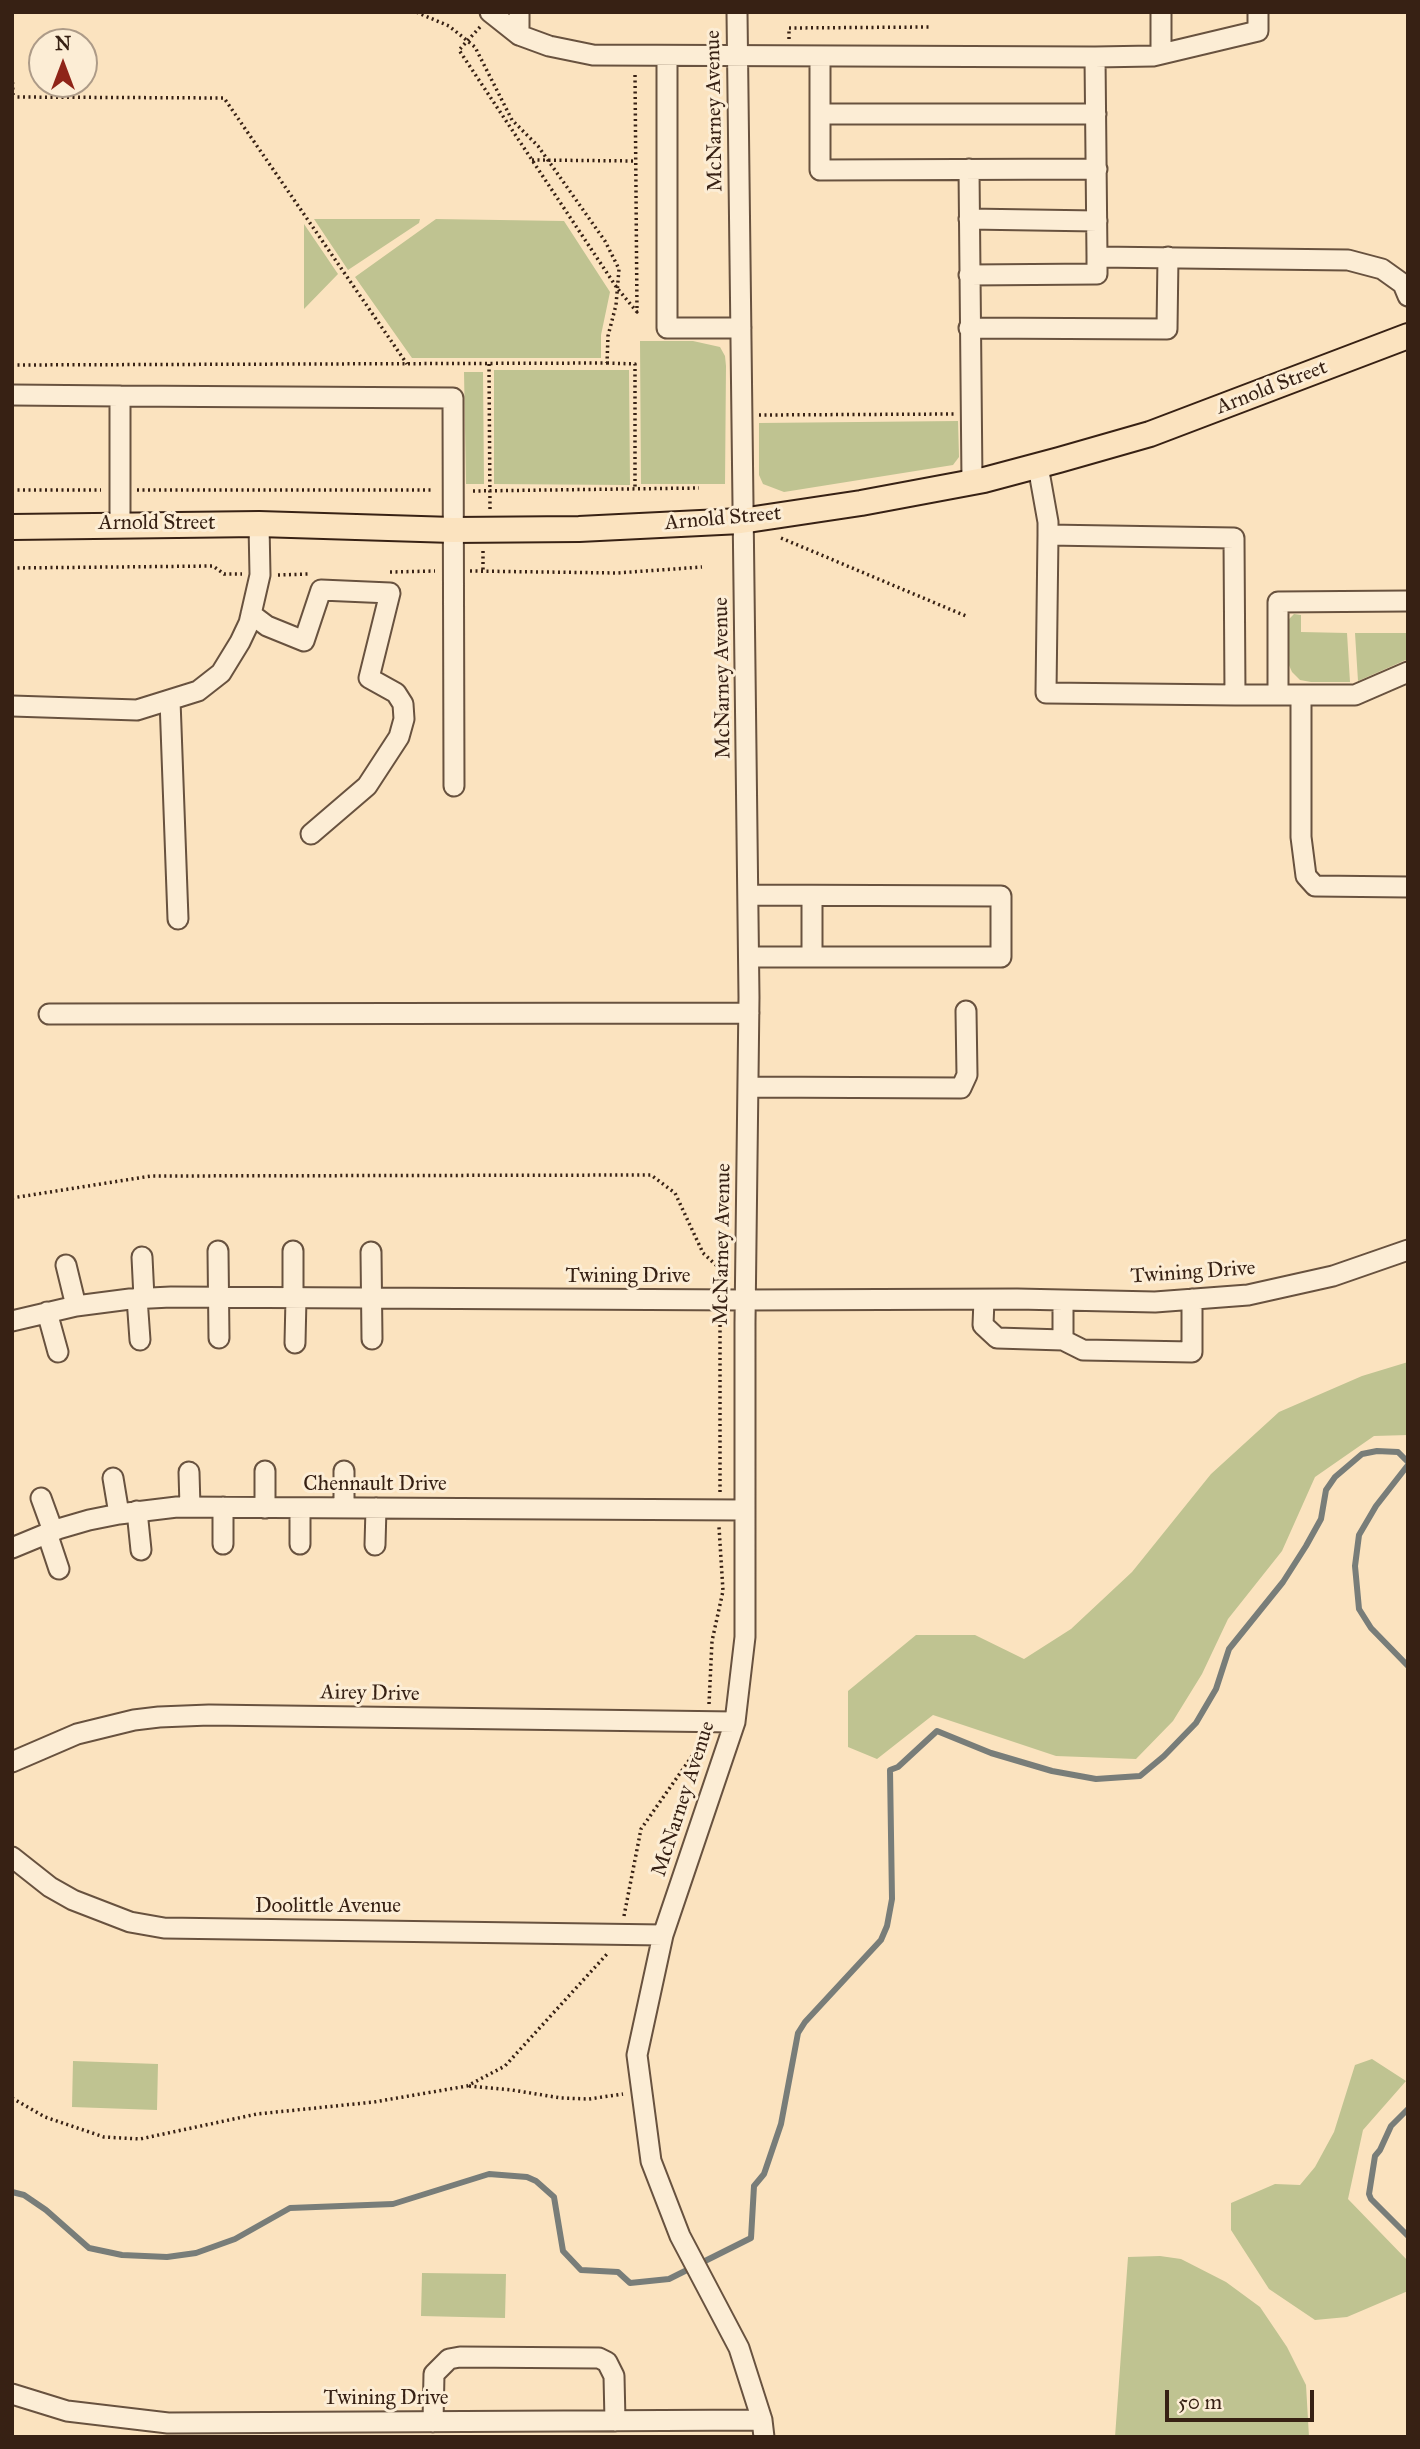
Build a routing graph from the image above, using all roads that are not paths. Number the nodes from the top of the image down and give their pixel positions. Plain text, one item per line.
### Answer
1 (519, 12) edge
2 (737, 12) edge
3 (1161, 12) edge
4 (1258, 12) edge
5 (491, 13) edge
6 (519, 35) junction
7 (1161, 54) junction
8 (667, 56) junction
9 (736, 57) junction
10 (820, 57) junction
11 (1096, 57) junction
12 (820, 114) junction
13 (1096, 114) junction
14 (969, 169) junction
15 (1097, 169) junction
16 (969, 219) junction
17 (1097, 220) junction
18 (1097, 257) junction
19 (1168, 257) junction
20 (969, 275) junction
21 (1408, 296) edge
22 (741, 328) junction
23 (969, 328) junction
24 (1408, 336) edge
25 (12, 395) edge
26 (120, 396) junction
27 (1038, 466) junction
28 (972, 482) junction
29 (744, 520) junction
30 (120, 524) junction
31 (259, 524) junction
32 (12, 527) edge
33 (453, 530) junction
34 (1048, 535) junction
35 (1408, 601) edge
36 (251, 614) junction
37 (1408, 672) edge
38 (1235, 695) junction
39 (1278, 695) junction
40 (1301, 695) junction
41 (170, 700) junction
42 (12, 706) edge
43 (454, 786) dead end
44 (311, 834) dead end
45 (1408, 887) edge
46 (748, 895) junction
47 (812, 896) junction
48 (178, 919) dead end
49 (811, 956) junction
50 (749, 957) junction
51 (966, 1011) dead end
52 (749, 1013) junction
53 (49, 1014) dead end
54 (748, 1087) junction
55 (1408, 1250) edge
56 (218, 1251) dead end
57 (293, 1251) dead end
58 (371, 1252) dead end
59 (142, 1257) dead end
60 (66, 1265) dead end
61 (218, 1297) junction
62 (140, 1298) junction
63 (294, 1298) junction
64 (372, 1298) junction
65 (1192, 1299) junction
66 (745, 1300) junction
67 (984, 1300) junction
68 (1063, 1300) junction
69 (76, 1306) junction
70 (47, 1312) junction
71 (12, 1321) edge
72 (219, 1338) dead end
73 (372, 1339) dead end
74 (139, 1340) dead end
75 (1063, 1340) junction
76 (295, 1343) dead end
77 (58, 1352) dead end
78 (265, 1471) dead end
79 (344, 1471) dead end
80 (189, 1472) dead end
81 (113, 1478) dead end
82 (41, 1498) dead end
83 (190, 1507) junction
84 (223, 1507) junction
85 (265, 1508) junction
86 (300, 1508) junction
87 (344, 1508) junction
88 (376, 1508) junction
89 (744, 1510) junction
90 (128, 1513) junction
91 (50, 1532) junction
92 (223, 1544) dead end
93 (300, 1544) dead end
94 (375, 1545) dead end
95 (12, 1548) edge
96 (141, 1550) dead end
97 (59, 1569) dead end
98 (734, 1722) junction
99 (12, 1762) edge
100 (12, 1857) edge
101 (663, 1935) junction
102 (12, 2394) edge
103 (615, 2421) junction
104 (433, 2422) junction
105 (763, 2428) edge

1 - 6 street
2 - 9 street, McNarney Avenue
3 - 7 street
4 - 7 street
5 - 6 street
6 - 8 street
7 - 11 street
8 - 9 street
8 - 22 street
9 - 10 street
9 - 22 street, McNarney Avenue
10 - 11 street
10 - 12 street
11 - 13 street
12 - 13 street
12 - 14 street
13 - 15 street
14 - 15 street
14 - 16 street
15 - 17 street
16 - 17 street
16 - 20 street
17 - 18 street
18 - 19 street
18 - 20 street
19 - 21 street
19 - 23 street
20 - 23 street
22 - 29 street, McNarney Avenue
23 - 28 street
24 - 27 main road, Arnold Street
25 - 26 street
26 - 30 street
26 - 33 street
27 - 28 main road, Arnold Street
27 - 34 street
28 - 29 main road, Arnold Street
29 - 33 main road, Arnold Street
29 - 46 street, McNarney Avenue
30 - 31 main road, Arnold Street
30 - 32 main road, Arnold Street
31 - 33 main road, Arnold Street
31 - 36 street
33 - 43 street
34 - 38 street
34 - 38 street
35 - 39 street
36 - 41 street
36 - 44 street
37 - 40 street
38 - 39 street
39 - 40 street
40 - 45 street
41 - 42 street
41 - 48 street
46 - 47 street
46 - 50 street, McNarney Avenue
47 - 49 street
47 - 49 street
49 - 50 street
50 - 52 street, McNarney Avenue
51 - 54 street
52 - 53 street
52 - 54 street, McNarney Avenue
54 - 66 street, McNarney Avenue
55 - 65 street, Twining Drive
56 - 61 street
57 - 63 street
58 - 64 street
59 - 62 street
60 - 69 street
61 - 62 street, Twining Drive
61 - 63 street, Twining Drive
61 - 72 street
62 - 69 street, Twining Drive
62 - 74 street
63 - 64 street, Twining Drive
63 - 76 street
64 - 66 street, Twining Drive
64 - 73 street
65 - 68 street, Twining Drive
65 - 75 street
66 - 67 street, Twining Drive
66 - 89 street, McNarney Avenue
67 - 68 street, Twining Drive
67 - 75 street
68 - 75 street
69 - 70 street, Twining Drive
70 - 71 street, Twining Drive
70 - 77 street
78 - 85 street
79 - 87 street
80 - 83 street
81 - 90 street
82 - 91 street
83 - 84 street, Chennault Drive
83 - 90 street, Chennault Drive
84 - 85 street, Chennault Drive
84 - 92 street
85 - 86 street, Chennault Drive
86 - 87 street, Chennault Drive
86 - 93 street
87 - 88 street, Chennault Drive
88 - 89 street, Chennault Drive
88 - 94 street
89 - 98 street, McNarney Avenue
90 - 91 street, Chennault Drive
90 - 96 street
91 - 95 street, Chennault Drive
91 - 97 street
98 - 99 street, Airey Drive
98 - 101 street, McNarney Avenue
100 - 101 street, Doolittle Avenue
101 - 105 street, McNarney Avenue
102 - 104 street, Twining Drive
103 - 104 street, Twining Drive
103 - 104 street
103 - 105 street, Twining Drive

